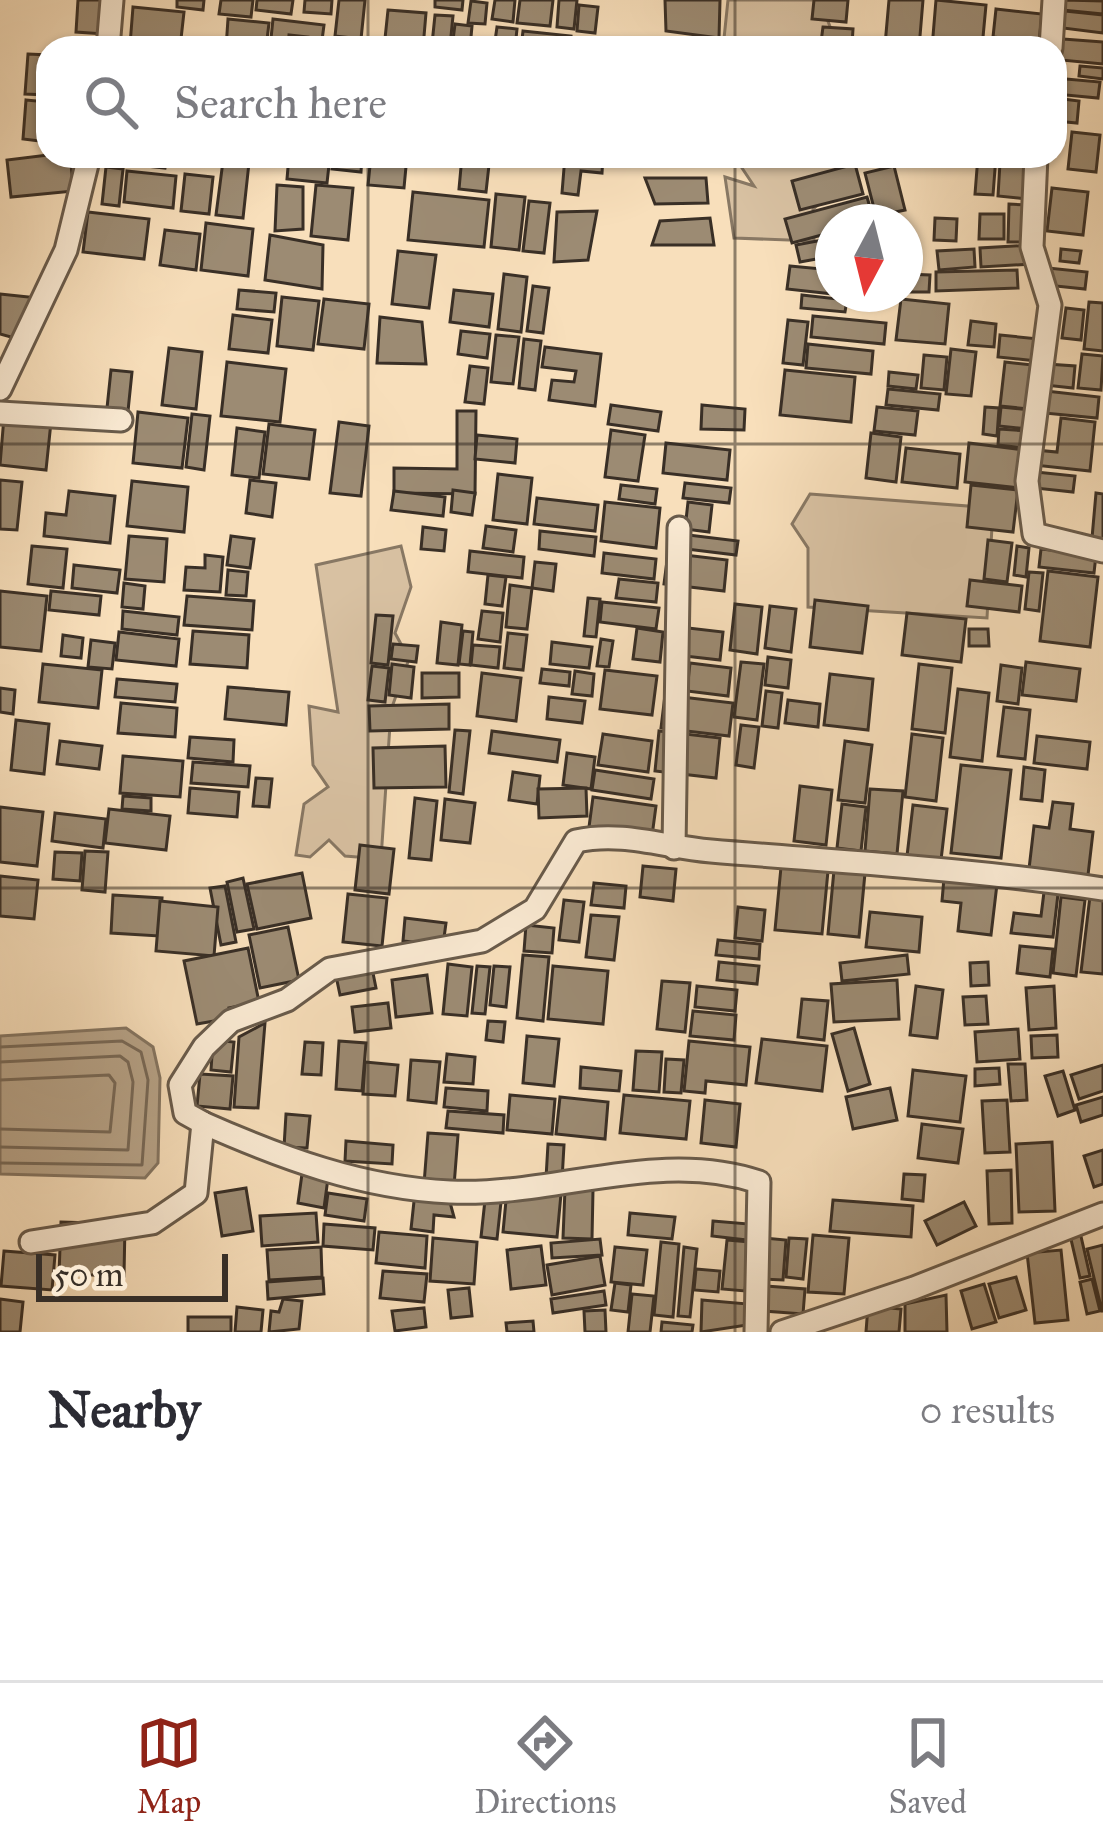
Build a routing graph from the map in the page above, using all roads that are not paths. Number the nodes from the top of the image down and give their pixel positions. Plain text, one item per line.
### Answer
1 (112, 0) edge
2 (1054, 0) edge
3 (109, 36) edge
4 (1052, 36) edge
5 (86, 168) edge
6 (1036, 168) edge
7 (0, 388) edge
8 (0, 413) edge
9 (121, 421) dead end
10 (679, 528) dead end
11 (1103, 551) edge
12 (674, 848) junction
13 (1103, 889) edge
14 (202, 1124) junction
15 (1103, 1214) edge
16 (31, 1242) dead end
17 (756, 1332) edge
18 (782, 1332) edge

1 - 3 street
2 - 4 street
5 - 7 street
6 - 11 street
8 - 9 street
10 - 12 street
12 - 13 street
12 - 14 street
14 - 16 street
14 - 17 street
15 - 18 street

